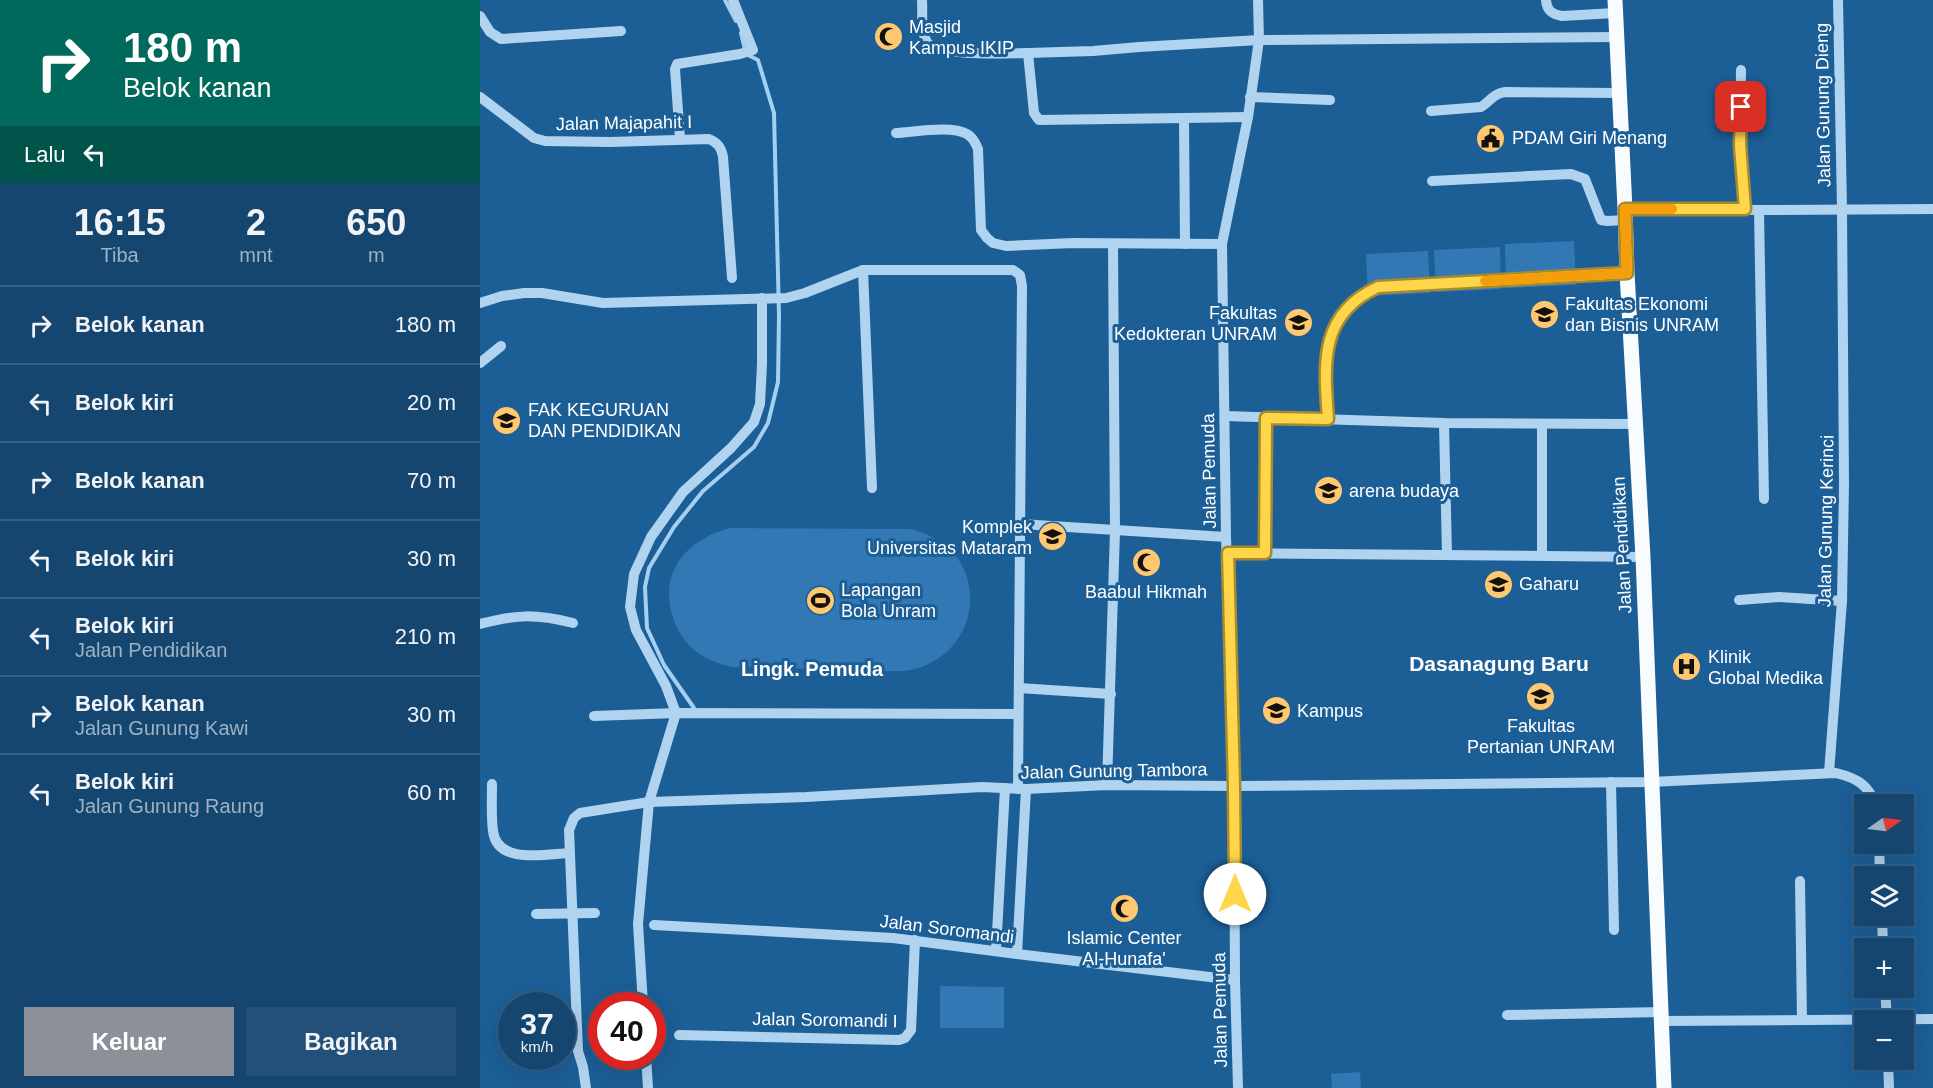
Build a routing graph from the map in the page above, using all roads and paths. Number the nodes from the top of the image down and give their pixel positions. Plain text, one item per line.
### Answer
1 (733, 0) edge
2 (922, 0) edge
3 (1258, 0) edge
4 (1546, 0) edge
5 (1838, 0) edge
6 (1615, 7) edge
7 (480, 16) edge
8 (621, 31) dead end
9 (1616, 37) junction
10 (1259, 40) junction
11 (1028, 53) junction
12 (1741, 70) dead end
13 (1619, 93) junction
14 (480, 97) edge
15 (1251, 97) junction
16 (1330, 100) dead end
17 (1431, 111) dead end
18 (1248, 117) junction
19 (1184, 118) junction
20 (896, 133) dead end
21 (680, 139) junction
22 (1432, 181) dead end
23 (1745, 209) junction
24 (1842, 209) junction
25 (1933, 209) edge
26 (1759, 210) junction
27 (1626, 215) junction
28 (1113, 244) junction
29 (1185, 244) junction
30 (1221, 244) junction
31 (863, 270) junction
32 (1627, 273) junction
33 (732, 278) dead end
34 (767, 298) junction
35 (480, 303) edge
36 (501, 346) dead end
37 (480, 363) edge
38 (1225, 416) junction
39 (1266, 418) junction
40 (1328, 419) junction
41 (1444, 423) junction
42 (1542, 424) junction
43 (1635, 424) junction
44 (872, 488) dead end
45 (1764, 499) dead end
46 (1020, 524) junction
47 (1115, 531) junction
48 (1226, 537) junction
49 (1228, 553) junction
50 (1265, 553) junction
51 (1447, 555) junction
52 (1542, 555) junction
53 (1642, 557) junction
54 (1739, 600) dead end
55 (1842, 601) junction
56 (573, 623) dead end
57 (480, 624) edge
58 (1019, 688) junction
59 (1111, 694) junction
60 (676, 713) junction
61 (1018, 714) junction
62 (594, 716) dead end
63 (1829, 773) junction
64 (1611, 782) junction
65 (1651, 782) junction
66 (492, 784) dead end
67 (1107, 785) junction
68 (1234, 786) junction
69 (1005, 788) junction
70 (1022, 789) junction
71 (1870, 794) edge
72 (649, 802) junction
73 (570, 853) junction
74 (1800, 881) dead end
75 (571, 913) junction
76 (595, 913) dead end
77 (536, 914) dead end
78 (654, 925) dead end
79 (1614, 930) dead end
80 (915, 940) junction
81 (996, 951) junction
82 (1017, 954) junction
83 (1235, 980) junction
84 (642, 992) edge
85 (1508, 1015) dead end
86 (1662, 1017) junction
87 (1914, 1019) edge
88 (1933, 1019) edge
89 (1802, 1020) junction
90 (1854, 1020) edge
91 (679, 1035) dead end
92 (646, 1070) edge
93 (1888, 1070) edge
94 (586, 1088) edge
95 (648, 1088) edge
96 (1238, 1088) edge
97 (1664, 1088) edge
98 (1889, 1088) edge

1 - 21 street
2 - 11 street
3 - 10 street, Jalan Pemuda
4 - 6 street
5 - 24 street, Jalan Gunung Dieng
6 - 9 main road, Jalan Pendidikan
7 - 8 street
9 - 10 street
9 - 13 main road, Jalan Pendidikan
10 - 11 street
10 - 15 street, Jalan Pemuda
11 - 19 street
12 - 23 street
13 - 17 street
13 - 27 main road, Jalan Pendidikan
14 - 21 street, Jalan Majapahit I
15 - 16 street
15 - 18 street, Jalan Pemuda
18 - 19 street
18 - 30 street, Jalan Pemuda
19 - 29 street
20 - 28 street
21 - 33 street, Jalan Majapahit I
22 - 27 street
23 - 26 street
23 - 27 street
24 - 25 street
24 - 26 street
24 - 55 street, Jalan Gunung Kerinci
26 - 45 street
27 - 32 main road, Jalan Pendidikan
28 - 29 street
28 - 47 street
29 - 30 street
30 - 38 street, Jalan Pemuda
31 - 34 street
31 - 44 street
31 - 46 street
32 - 40 street
32 - 43 main road, Jalan Pendidikan
34 - 35 street
34 - 60 street
36 - 37 street
38 - 39 street
38 - 48 street, Jalan Pemuda
39 - 40 street
39 - 50 street
40 - 41 street
41 - 42 street
41 - 51 street
42 - 43 street
42 - 52 street
43 - 53 main road, Jalan Pendidikan
46 - 47 street
46 - 58 street
47 - 48 street
47 - 59 street
48 - 49 street, Jalan Pemuda
49 - 50 street
49 - 68 street, Jalan Pemuda
50 - 51 street
51 - 52 street
52 - 53 street
53 - 65 main road, Jalan Pendidikan
54 - 55 street
55 - 63 street, Jalan Gunung Kerinci
56 - 57 street
58 - 59 street
58 - 61 street
59 - 67 street
60 - 61 street
60 - 62 street
60 - 72 street
61 - 70 street
63 - 65 street, Jalan Gunung Tambora
63 - 71 street
64 - 65 street, Jalan Gunung Tambora
64 - 68 street, Jalan Gunung Tambora
64 - 79 street
65 - 86 main road, Jalan Pendidikan
66 - 73 street
67 - 68 street, Jalan Gunung Tambora
67 - 70 street, Jalan Gunung Tambora
68 - 83 street, Jalan Pemuda
69 - 70 street, Jalan Gunung Tambora
69 - 72 street, Jalan Gunung Tambora
69 - 81 street
70 - 82 street
72 - 73 street, Jalan Gunung Tambora
72 - 84 street
73 - 75 street, Jalan Gunung Tambora
74 - 89 street
75 - 76 street
75 - 77 street
75 - 94 street, Jalan Gunung Tambora
78 - 80 street, Jalan Soromandi
80 - 81 street, Jalan Soromandi
80 - 91 street, Jalan Soromandi I
81 - 82 street, Jalan Soromandi
82 - 83 street, Jalan Soromandi
83 - 96 street, Jalan Pemuda
85 - 86 street
86 - 89 street
86 - 97 main road, Jalan Pendidikan
87 - 88 street
89 - 90 street
92 - 95 street
93 - 98 street

